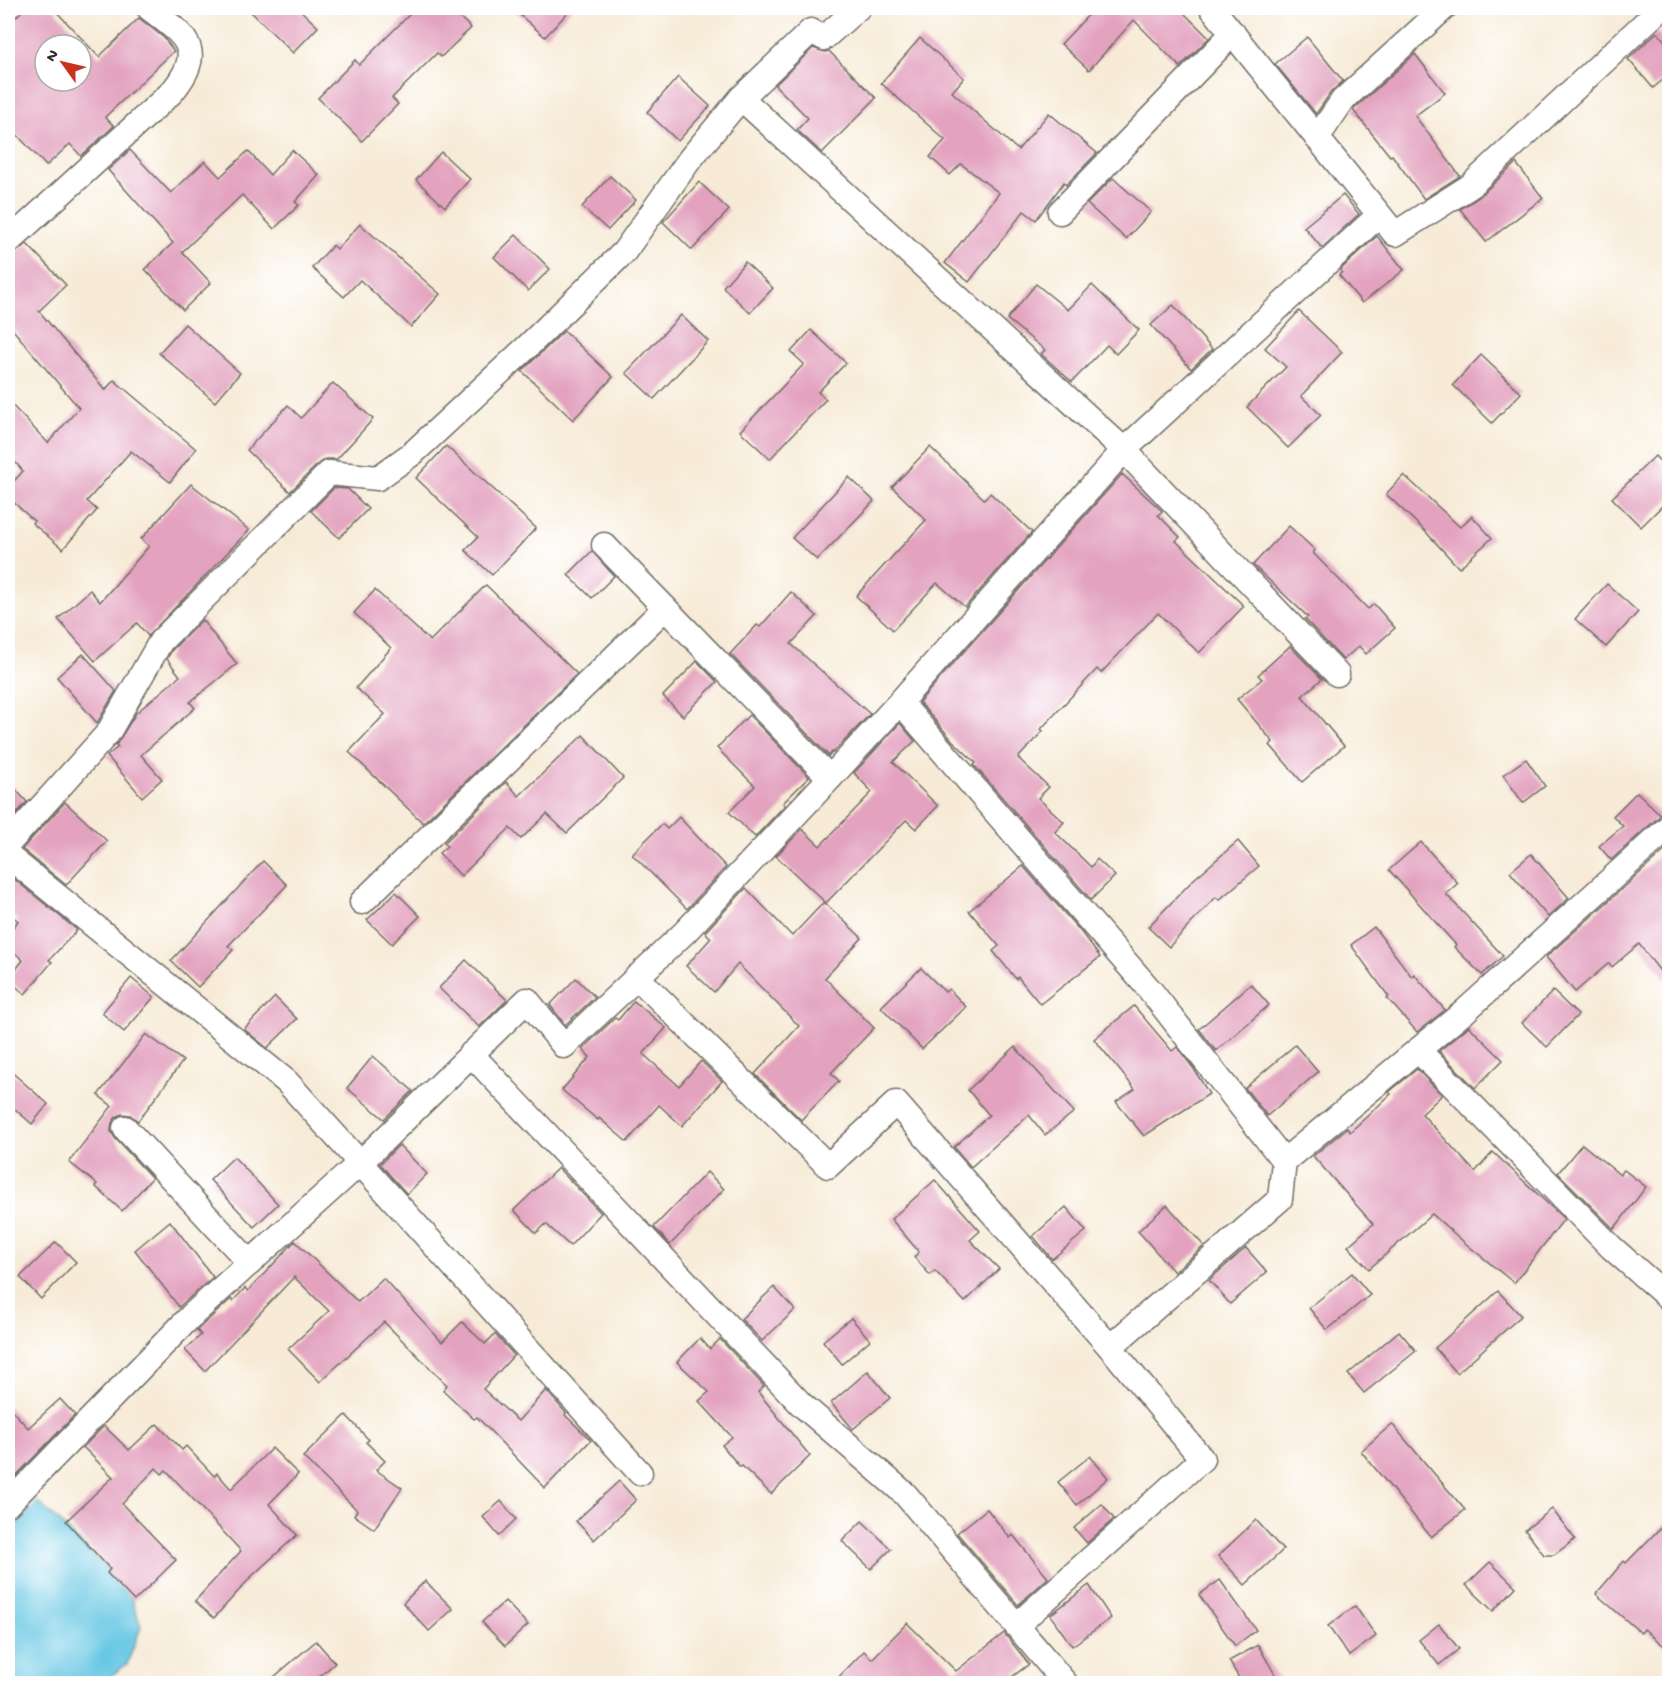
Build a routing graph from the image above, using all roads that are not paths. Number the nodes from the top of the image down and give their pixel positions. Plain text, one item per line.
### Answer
1 (149, 8) edge
2 (858, 8) edge
3 (1212, 8) edge
4 (1444, 8) edge
5 (1661, 8) edge
6 (1233, 33) junction
7 (741, 98) junction
8 (1317, 138) junction
9 (1060, 212) dead end
10 (1380, 215) junction
11 (8, 242) edge
12 (1124, 450) junction
13 (604, 545) dead end
14 (665, 608) junction
15 (1337, 674) dead end
16 (900, 702) junction
17 (830, 778) junction
18 (1670, 825) edge
19 (8, 844) edge
20 (8, 856) edge
21 (362, 902) dead end
22 (637, 976) junction
23 (1418, 1050) junction
24 (471, 1054) junction
25 (125, 1128) dead end
26 (1284, 1161) junction
27 (360, 1163) junction
28 (250, 1263) junction
29 (1670, 1299) edge
30 (1110, 1347) junction
31 (640, 1473) dead end
32 (8, 1504) edge
33 (1017, 1625) junction
34 (1066, 1683) edge

1 - 11 street
2 - 7 street
3 - 6 street
4 - 8 street
5 - 10 street
6 - 8 street
6 - 9 street
7 - 12 street
7 - 19 street
8 - 10 street
10 - 12 street
12 - 15 street
12 - 16 street
13 - 14 street
14 - 17 street
14 - 21 street
16 - 17 street
16 - 26 street
17 - 22 street
18 - 23 street
20 - 27 street
22 - 24 street
22 - 30 street
23 - 26 street
23 - 29 street
24 - 27 street
24 - 33 street
25 - 28 street
26 - 30 street
27 - 28 street
27 - 31 street
28 - 32 street
30 - 33 street
33 - 34 street

